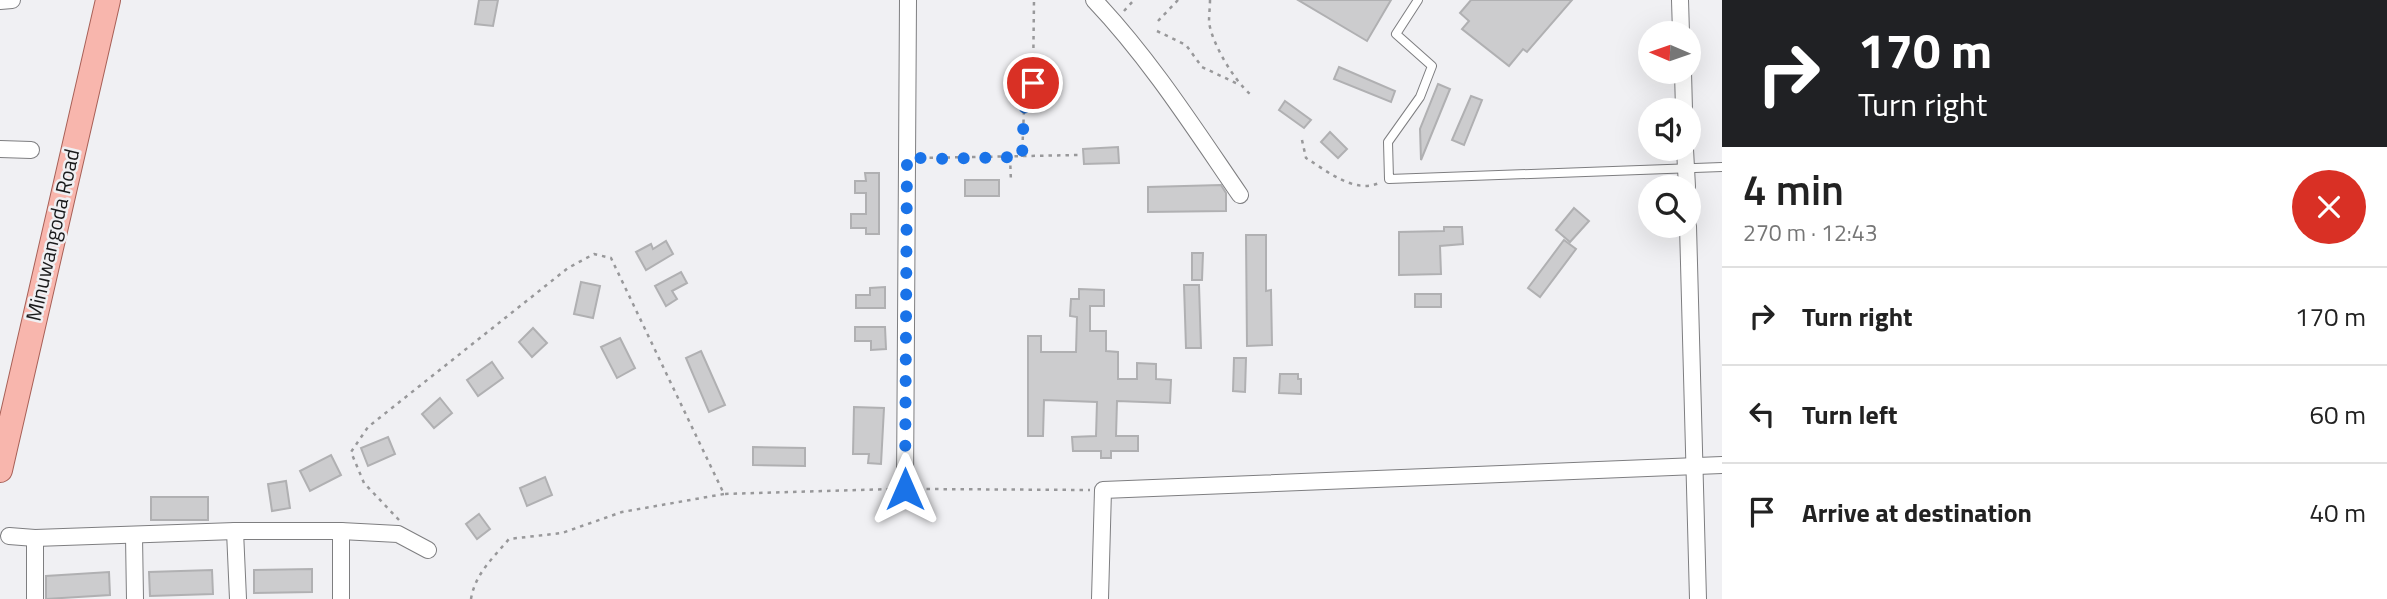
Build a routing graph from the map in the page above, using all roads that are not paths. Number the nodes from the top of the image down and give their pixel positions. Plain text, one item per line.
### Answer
1 (12, 0) edge
2 (18, 0) edge
3 (908, 0) edge
4 (1094, 0) edge
5 (1418, 0) edge
6 (1680, 0) edge
7 (0, 1) edge
8 (102, 2) edge
9 (1681, 21) edge
10 (0, 149) edge
11 (32, 150) dead end
12 (1686, 161) edge
13 (1722, 167) edge
14 (1686, 169) junction
15 (1686, 175) edge
16 (1240, 194) dead end
17 (1688, 238) edge
18 (1722, 465) edge
19 (1694, 467) junction
20 (0, 470) edge
21 (905, 489) road end
22 (235, 531) junction
23 (341, 531) junction
24 (9, 536) dead end
25 (134, 536) junction
26 (35, 538) junction
27 (428, 550) dead end
28 (35, 599) edge
29 (135, 599) edge
30 (238, 599) edge
31 (341, 599) edge
32 (1100, 599) edge
33 (1698, 599) edge

1 - 2 street
1 - 7 street
3 - 21 street
4 - 16 street
5 - 14 lane
6 - 9 street
8 - 20 main road, Minuwangoda Road
10 - 11 street
12 - 14 street
13 - 14 lane
14 - 15 street
17 - 19 street
18 - 19 street
19 - 32 street
19 - 33 street
22 - 23 street
22 - 25 street
22 - 30 street
23 - 27 street
23 - 31 street
24 - 26 street
25 - 26 street
25 - 29 street
26 - 28 street

